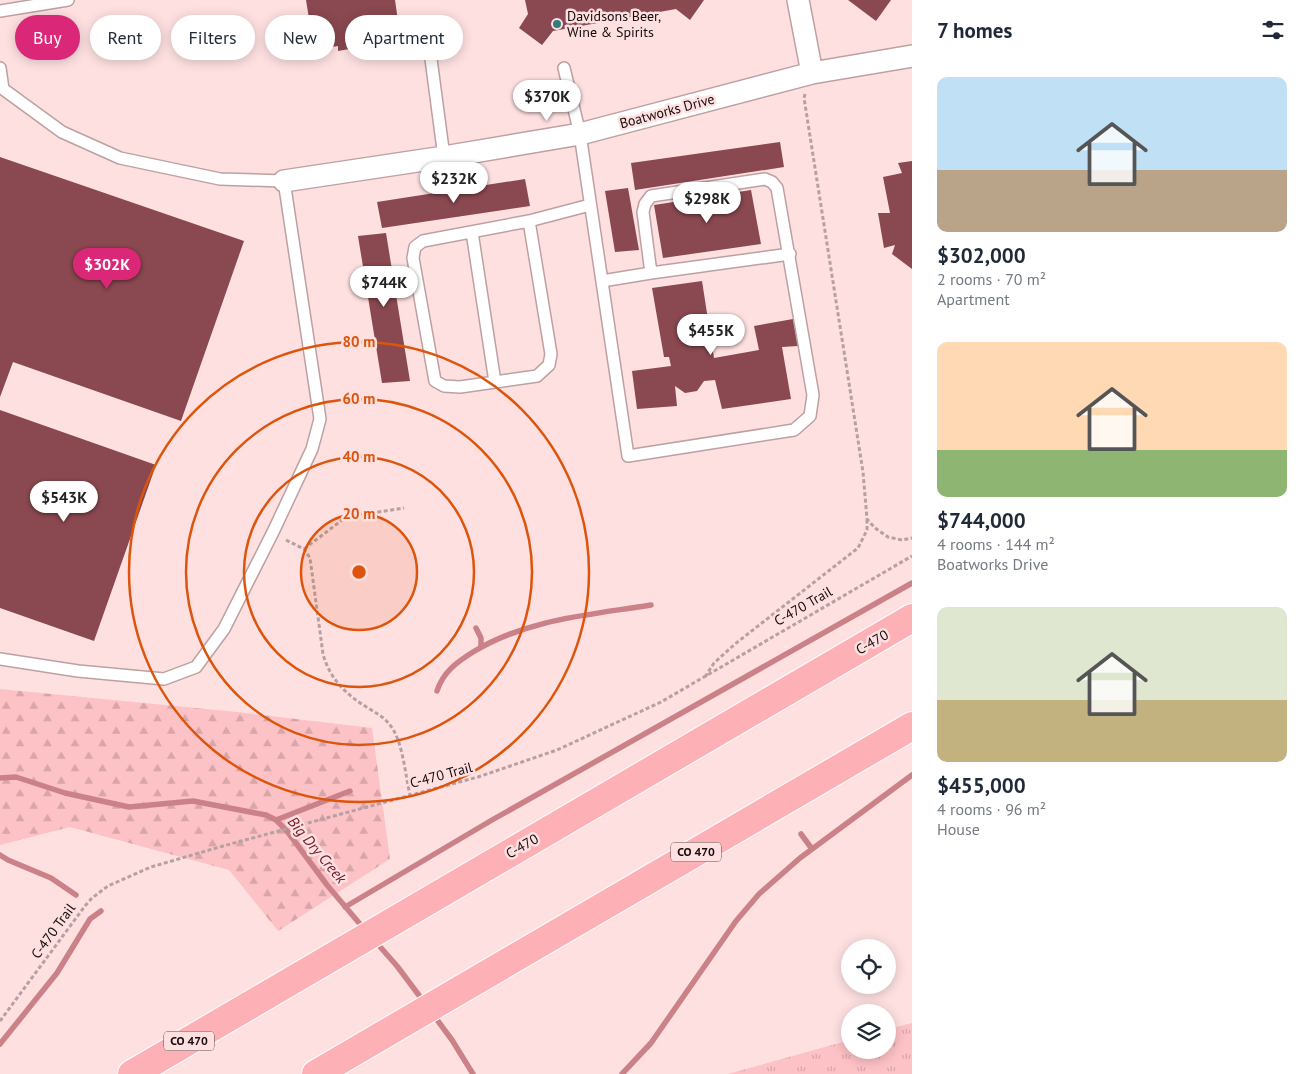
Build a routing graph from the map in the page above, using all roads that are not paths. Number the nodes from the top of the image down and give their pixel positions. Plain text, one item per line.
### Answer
1 (68, 0) edge
2 (798, 0) edge
3 (0, 11) edge
4 (912, 56) edge
5 (431, 60) edge
6 (0, 68) edge
7 (564, 68) dead end
8 (812, 73) junction
9 (580, 134) junction
10 (444, 157) junction
11 (284, 181) junction
12 (590, 205) junction
13 (529, 221) junction
14 (472, 232) junction
15 (790, 254) junction
16 (650, 273) junction
17 (602, 281) junction
18 (495, 382) junction
19 (912, 618) edge
20 (0, 659) edge
21 (912, 726) edge
22 (132, 1074) edge
23 (316, 1074) edge

1 - 3 lane
2 - 8 street
4 - 8 street, Boatworks Drive
5 - 10 lane
6 - 11 lane
7 - 9 lane
8 - 9 street, Boatworks Drive
9 - 10 street, Boatworks Drive
9 - 12 lane
10 - 11 street, Boatworks Drive
11 - 20 lane
12 - 13 lane
12 - 17 lane
13 - 14 lane
13 - 18 lane
14 - 18 lane
14 - 18 lane
15 - 16 lane
15 - 16 lane
15 - 17 lane
16 - 17 lane
19 - 22 highway, C-470 / CO 470
21 - 23 highway, CO 470

